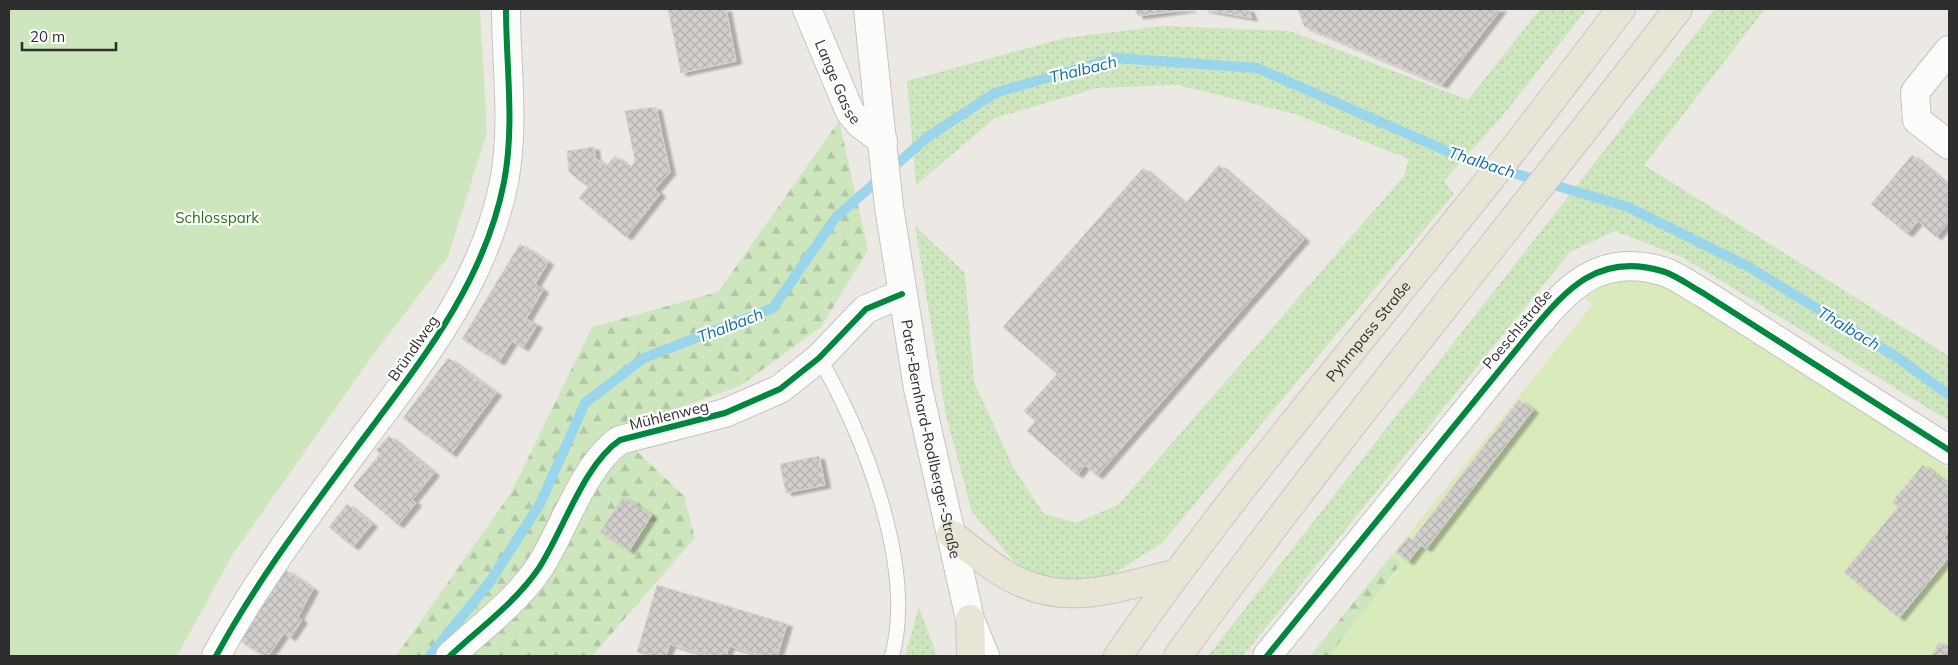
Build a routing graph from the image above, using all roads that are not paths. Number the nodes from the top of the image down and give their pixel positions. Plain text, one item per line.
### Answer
1 (506, 9) edge
2 (807, 9) edge
3 (868, 9) edge
4 (1621, 9) edge
5 (1678, 9) edge
6 (1949, 50) edge
7 (883, 141) junction
8 (1949, 145) edge
9 (902, 294) junction
10 (819, 358) junction
11 (1949, 450) edge
12 (951, 534) junction
13 (1175, 574) junction
14 (970, 619) junction
15 (216, 656) edge
16 (450, 656) edge
17 (892, 656) edge
18 (971, 656) edge
19 (985, 656) edge
20 (1118, 656) edge
21 (1178, 656) edge
22 (1267, 656) edge

1 - 15 street, Bründlweg
2 - 7 street, Lange Gasse
3 - 7 street, Pater-Bernhard-Rodlberger-Straße
4 - 13 main road, Pyhrnpass Straße
5 - 21 main road
6 - 8 street
7 - 9 street, Pater-Bernhard-Rodlberger-Straße
9 - 10 street, Mühlenweg
9 - 12 street, Pater-Bernhard-Rodlberger-Straße
10 - 16 street, Mühlenweg
10 - 17 lane
11 - 22 street, Poeschlstraße
12 - 13 main road
12 - 14 street, Pater-Bernhard-Rodlberger-Straße
13 - 20 main road, Pyhrnpass Straße
14 - 18 main road
14 - 19 street, Pater-Bernhard-Rodlberger-Straße

